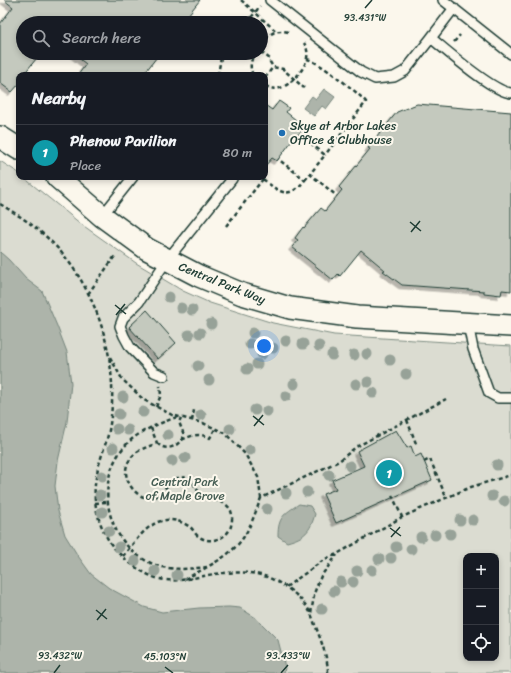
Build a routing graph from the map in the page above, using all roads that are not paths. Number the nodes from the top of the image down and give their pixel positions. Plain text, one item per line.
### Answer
1 (270, 0) edge
2 (444, 0) edge
3 (454, 8) junction
4 (431, 38) junction
5 (511, 54) edge
6 (511, 93) edge
7 (0, 137) edge
8 (16, 147) edge
9 (60, 180) edge
10 (131, 180) edge
11 (231, 180) edge
12 (102, 216) junction
13 (167, 260) junction
14 (468, 324) junction
15 (511, 326) edge
16 (162, 376) road end
17 (511, 398) edge

1 - 4 lane
2 - 3 lane
3 - 4 lane
3 - 5 lane
4 - 6 lane
7 - 8 street
9 - 12 street, Central Park Way
10 - 12 lane
11 - 13 lane
12 - 13 street, Central Park Way
13 - 14 street, Central Park Way
13 - 16 lane
14 - 15 street, Central Park Way
14 - 17 lane

